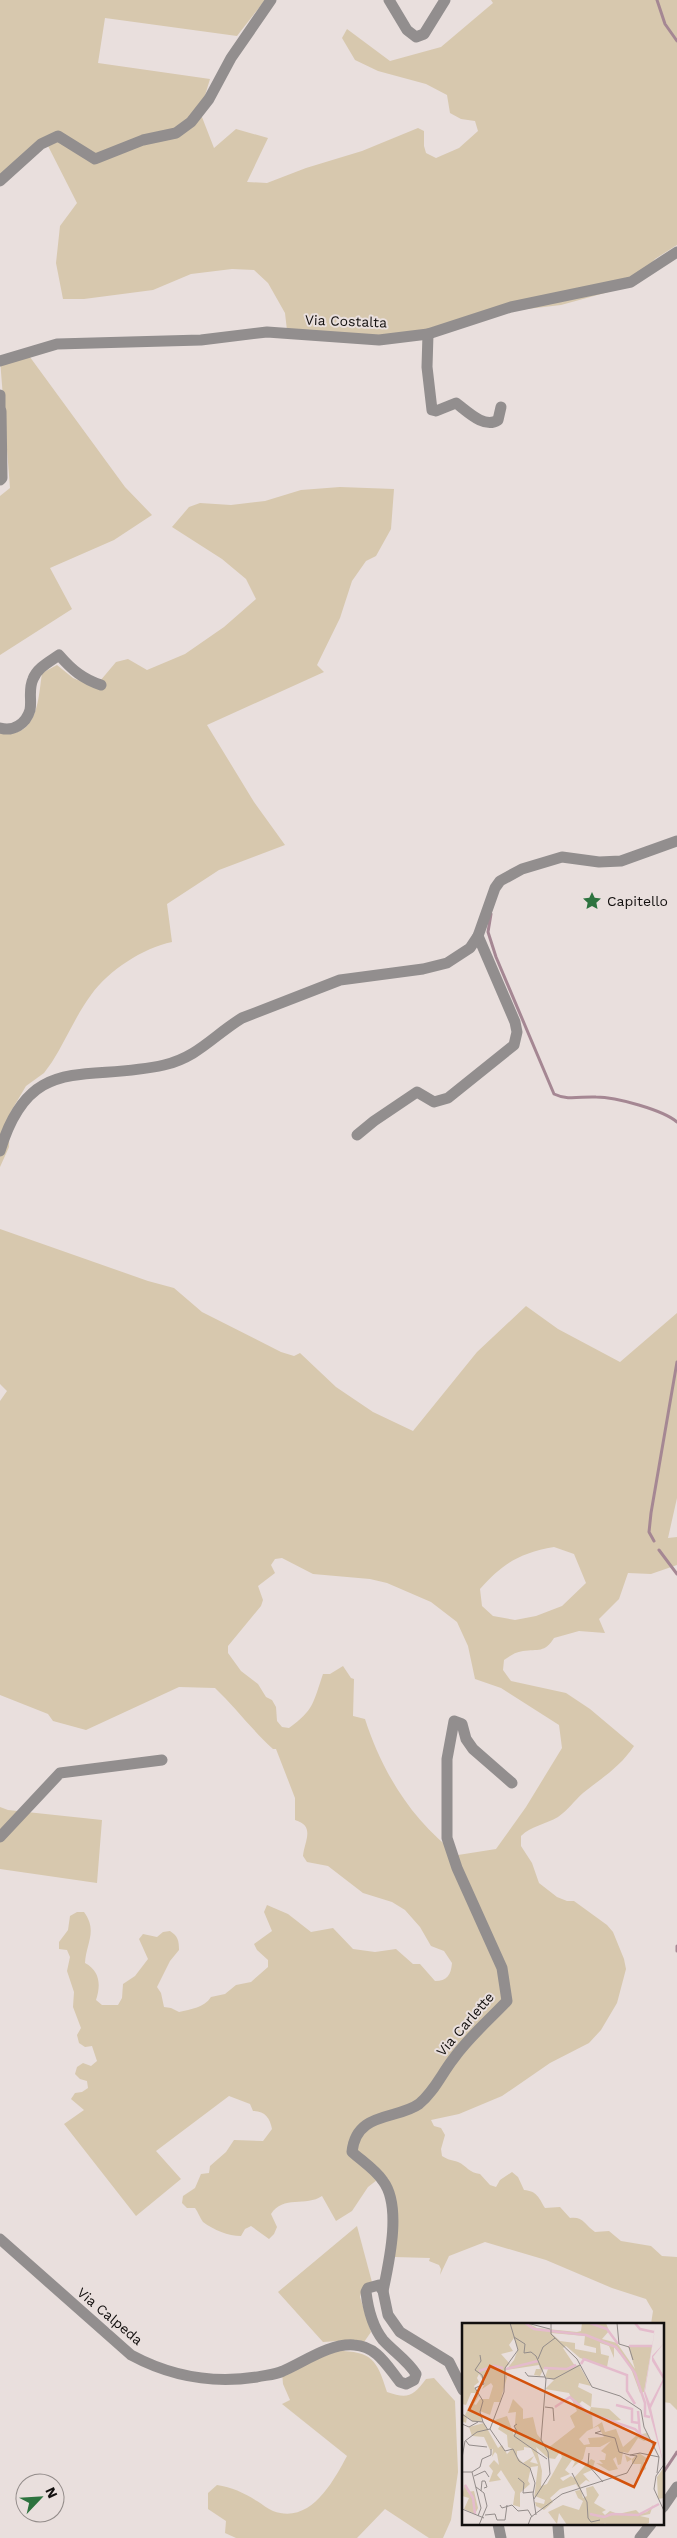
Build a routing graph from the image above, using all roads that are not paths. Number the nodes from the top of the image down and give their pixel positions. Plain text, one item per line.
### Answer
1 (271, 0) edge
2 (389, 0) edge
3 (445, 0) edge
4 (0, 181) edge
5 (677, 252) edge
6 (428, 334) junction
7 (0, 361) edge
8 (0, 395) edge
9 (501, 407) dead end
10 (0, 411) edge
11 (0, 480) edge
12 (101, 685) dead end
13 (0, 728) edge
14 (677, 841) edge
15 (478, 936) junction
16 (358, 1135) dead end
17 (0, 1151) edge
18 (162, 1760) dead end
19 (512, 1783) dead end
20 (0, 1837) edge
21 (0, 2239) edge
22 (383, 2291) junction
23 (462, 2388) edge
24 (677, 2487) edge
25 (664, 2506) edge
26 (649, 2526) edge
27 (640, 2538) edge

1 - 4 street
2 - 3 street
5 - 6 street, Via Costalta
6 - 7 street, Via Costalta
6 - 9 street
8 - 10 street
10 - 11 street
12 - 13 street
14 - 15 street
15 - 16 street
15 - 17 street
18 - 20 street
19 - 22 street, Via Carlette
21 - 22 street, Via Calpeda
22 - 23 street
24 - 25 street
26 - 27 street

